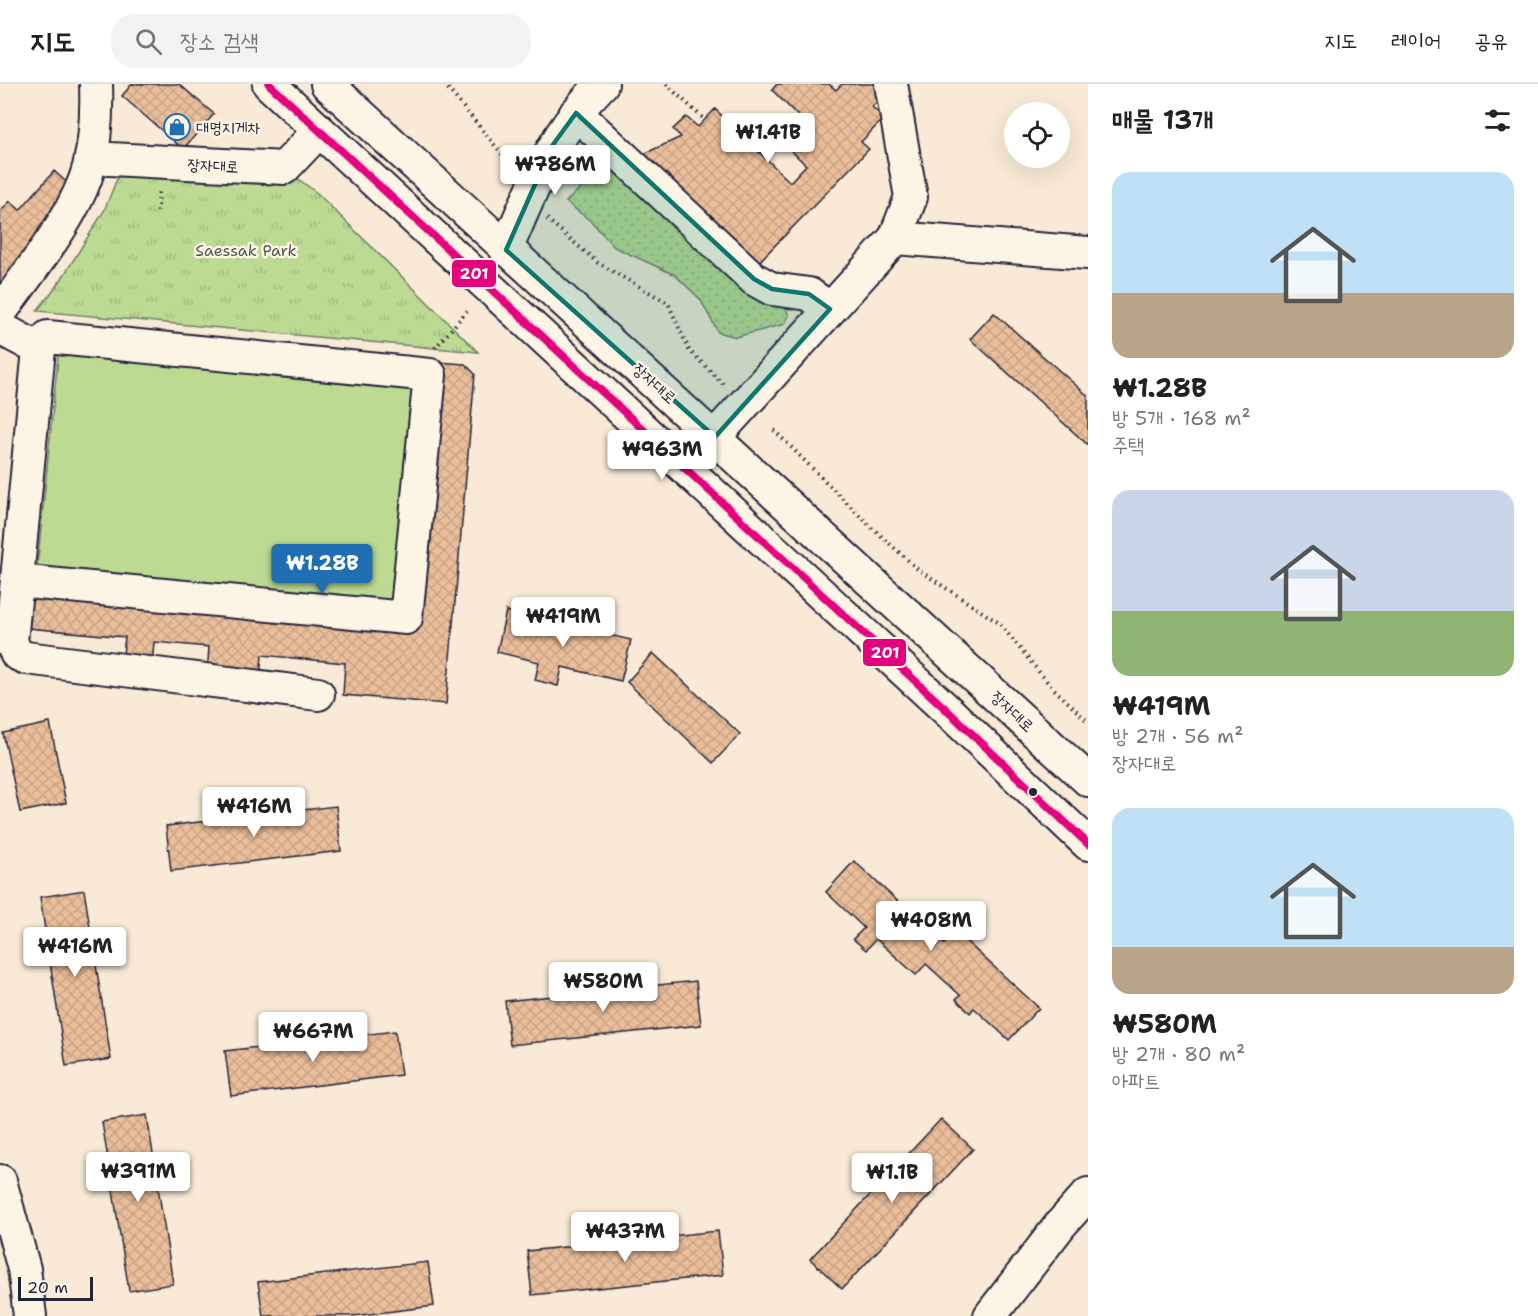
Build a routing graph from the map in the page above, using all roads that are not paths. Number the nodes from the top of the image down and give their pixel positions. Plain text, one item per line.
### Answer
1 (96, 84) edge
2 (269, 84) edge
3 (327, 84) edge
4 (602, 84) edge
5 (891, 84) edge
6 (572, 118) junction
7 (319, 131) junction
8 (91, 158) junction
9 (895, 238) junction
10 (506, 250) junction
11 (1088, 253) edge
12 (830, 309) junction
13 (0, 314) edge
14 (0, 328) edge
15 (39, 349) junction
16 (715, 438) junction
17 (685, 468) junction
18 (18, 581) junction
19 (318, 694) dead end
20 (1088, 780) edge
21 (1088, 844) edge
22 (0, 1181) edge
23 (1088, 1194) edge
24 (12, 1269) edge
25 (30, 1316) edge
26 (990, 1316) edge

1 - 8 street
2 - 7 street
3 - 10 street, 장자대로
4 - 6 street
5 - 9 street
6 - 10 street
6 - 12 street
7 - 8 street, 장자대로
7 - 17 street
8 - 13 street
9 - 11 street
9 - 12 street
10 - 16 street, 장자대로
12 - 16 street
14 - 15 street
15 - 18 street
15 - 18 street
16 - 17 street
16 - 20 street, 장자대로
17 - 21 street
18 - 19 street
22 - 24 street
23 - 26 street
24 - 25 street

